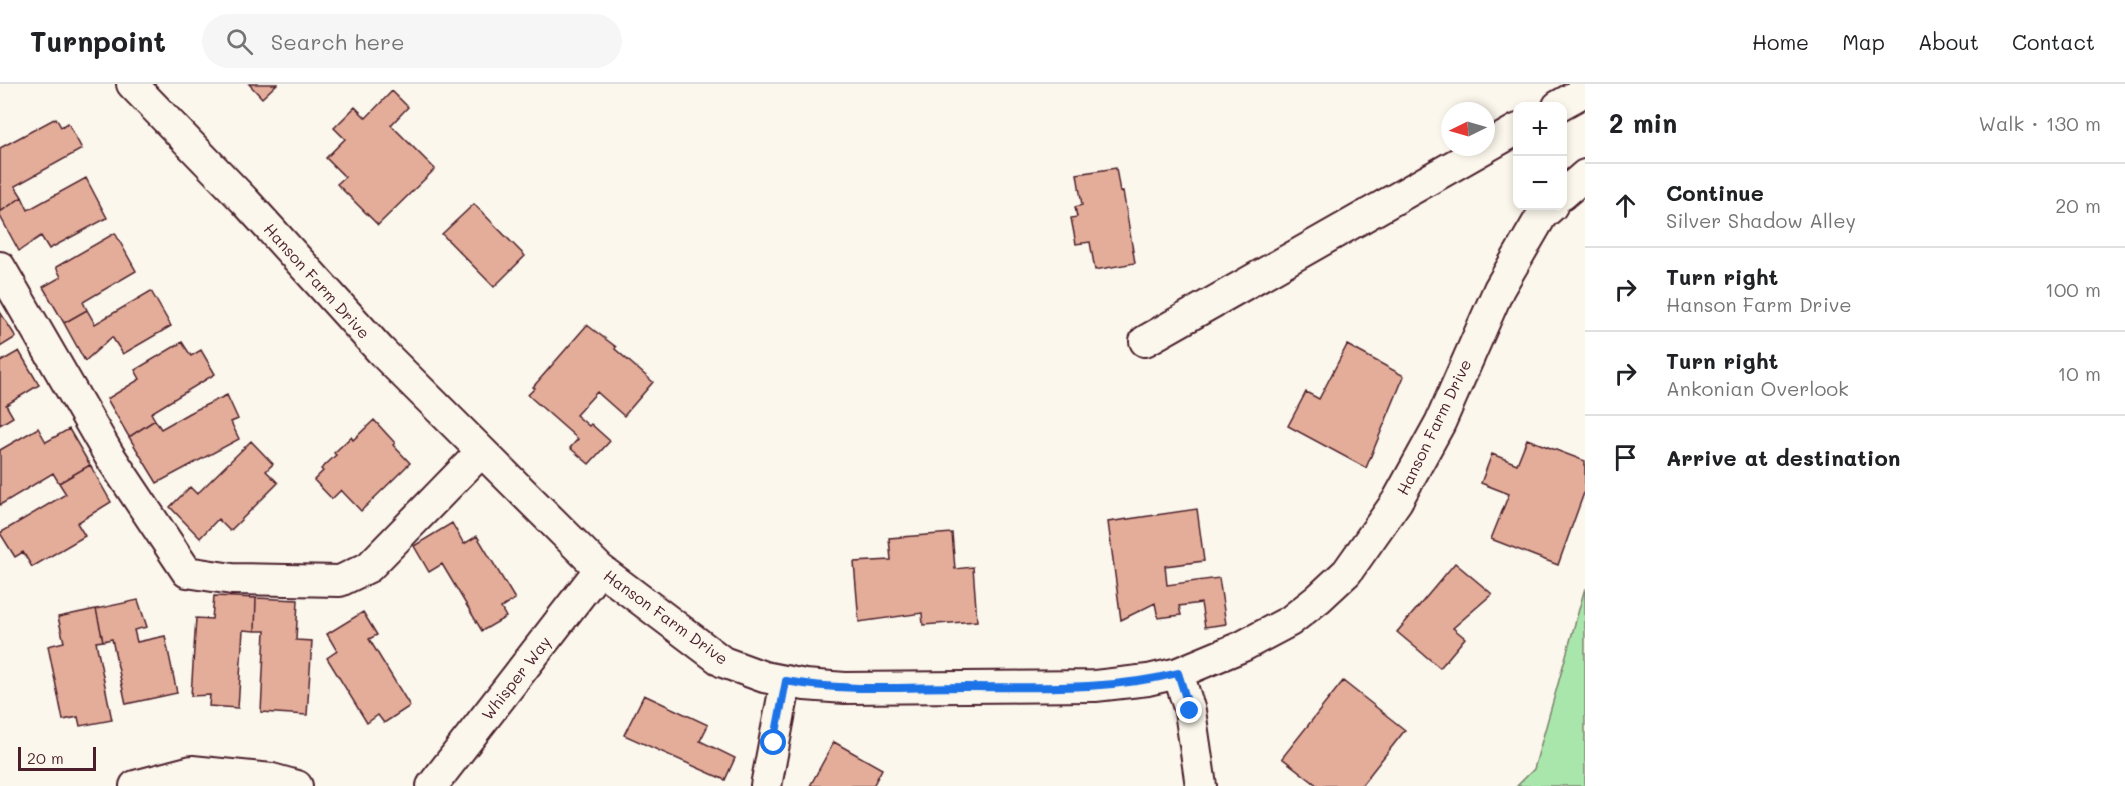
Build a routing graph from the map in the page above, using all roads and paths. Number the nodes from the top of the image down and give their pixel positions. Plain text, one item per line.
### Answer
1 (132, 84) edge
2 (1585, 91) edge
3 (1565, 102) edge
4 (1513, 132) edge
5 (1585, 175) edge
6 (1567, 191) edge
7 (1548, 210) edge
8 (0, 267) edge
9 (1145, 341) dead end
10 (481, 452) junction
11 (600, 569) junction
12 (1178, 673) junction
13 (786, 681) junction
14 (135, 786) edge
15 (297, 786) edge
16 (432, 786) edge
17 (766, 786) edge
18 (1201, 786) edge

1 - 10 street, Hanson Farm Drive
2 - 3 street
4 - 9 street
5 - 6 street
7 - 12 street, Hanson Farm Drive
8 - 10 street
10 - 11 street, Hanson Farm Drive
11 - 13 street, Hanson Farm Drive
11 - 16 street, Whisper Way
12 - 13 street, Hanson Farm Drive
12 - 18 street
13 - 17 street
14 - 15 street

